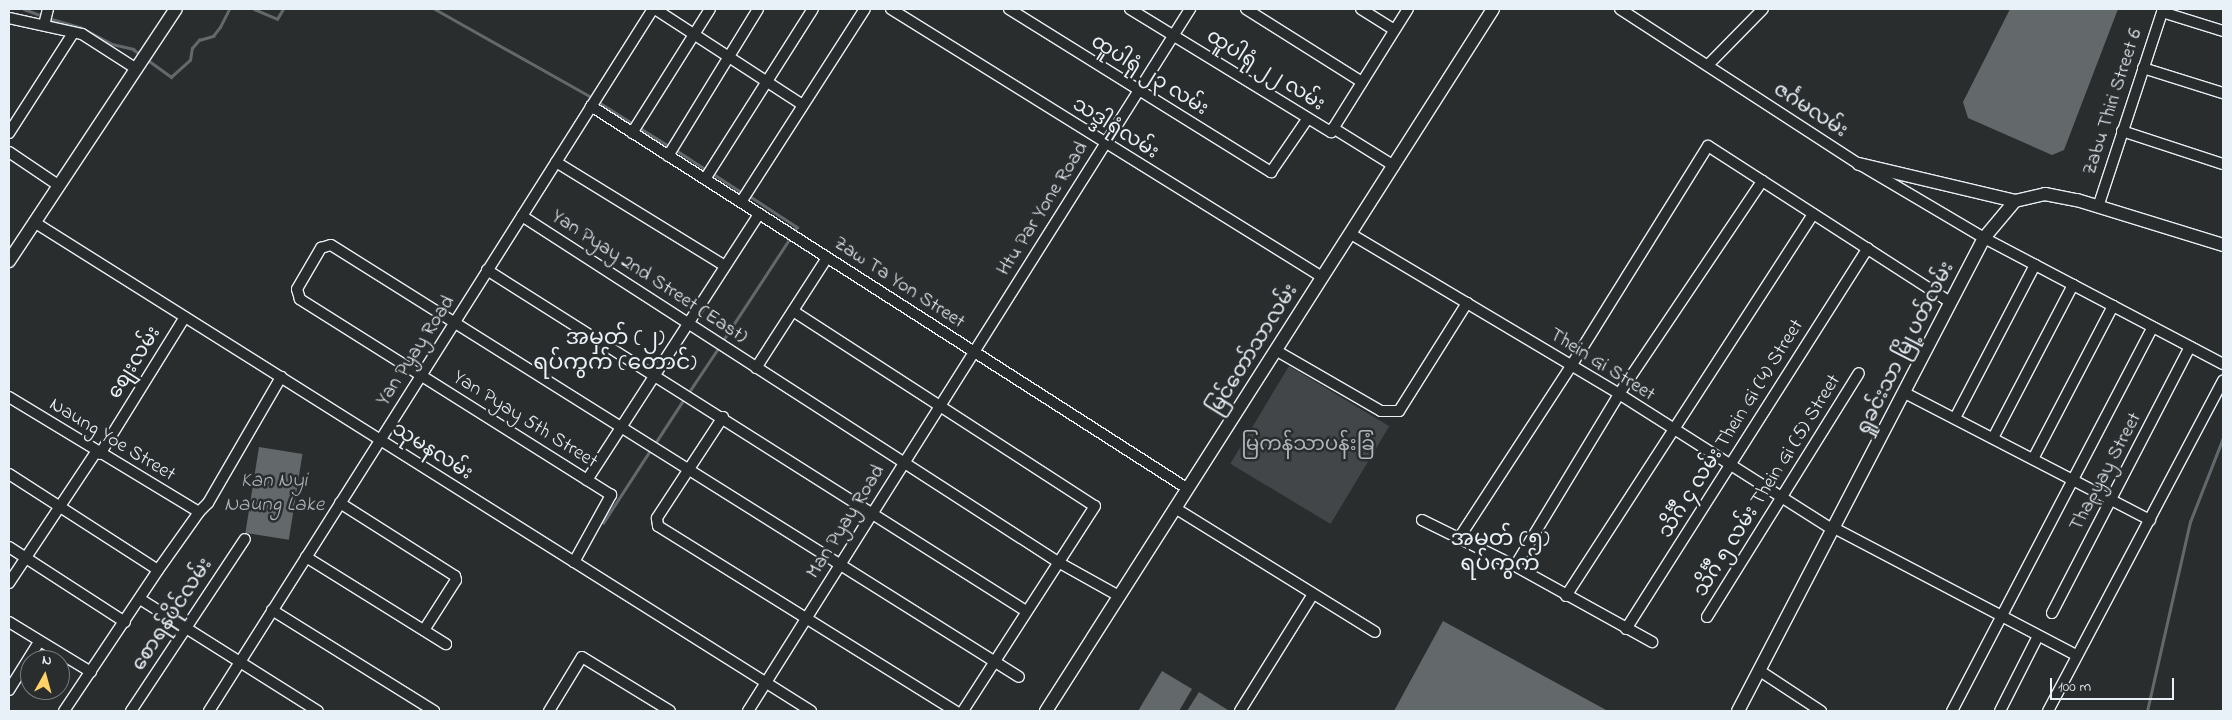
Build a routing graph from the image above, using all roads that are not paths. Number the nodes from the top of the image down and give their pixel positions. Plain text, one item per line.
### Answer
1 (176, 9) edge
2 (654, 9) edge
3 (710, 9) edge
4 (758, 9) edge
5 (813, 9) edge
6 (865, 9) edge
7 (891, 9) edge
8 (1009, 9) edge
9 (1130, 9) edge
10 (1190, 9) edge
11 (1246, 9) edge
12 (1361, 9) edge
13 (1408, 9) edge
14 (1493, 9) edge
15 (1620, 9) edge
16 (1764, 9) edge
17 (2162, 10) edge
18 (9, 18) edge
19 (46, 18) edge
20 (1394, 30) junction
21 (2223, 31) edge
22 (694, 34) junction
23 (72, 35) junction
24 (1173, 36) junction
25 (728, 56) junction
26 (1708, 65) junction
27 (135, 68) junction
28 (2143, 68) junction
29 (767, 81) junction
30 (1362, 82) junction
31 (1139, 90) junction
32 (2223, 93) edge
33 (803, 105) junction
34 (591, 106) junction
35 (1308, 118) junction
36 (1332, 130) junction
37 (2122, 131) junction
38 (9, 133) edge
39 (632, 133) junction
40 (1105, 144) junction
41 (9, 152) edge
42 (668, 156) junction
43 (556, 162) junction
44 (1860, 164) junction
45 (2223, 164) edge
46 (1394, 166) junction
47 (705, 179) junction
48 (1762, 181) junction
49 (58, 185) junction
50 (2015, 201) junction
51 (741, 202) junction
52 (2098, 207) junction
53 (759, 214) junction
54 (1813, 214) junction
55 (522, 216) junction
56 (34, 222) junction
57 (1351, 234) junction
58 (1984, 238) junction
59 (2223, 245) edge
60 (1868, 248) junction
61 (827, 258) junction
62 (9, 261) edge
63 (2035, 265) junction
64 (725, 266) junction
65 (487, 270) junction
66 (1322, 277) junction
67 (2073, 285) junction
68 (1950, 302) junction
69 (1467, 303) junction
70 (2113, 306) junction
71 (793, 311) junction
72 (185, 317) junction
73 (455, 323) junction
74 (688, 324) junction
75 (2153, 328) junction
76 (2190, 347) junction
77 (1277, 351) junction
78 (974, 352) junction
79 (2223, 364) edge
80 (1571, 366) junction
81 (756, 368) junction
82 (1859, 374) dead end
83 (654, 375) junction
84 (421, 376) junction
85 (281, 378) junction
86 (2223, 381) edge
87 (1905, 392) junction
88 (1619, 394) junction
89 (9, 397) edge
90 (940, 406) junction
91 (723, 418) junction
92 (1954, 418) junction
93 (622, 427) junction
94 (1672, 430) junction
95 (1993, 438) junction
96 (380, 440) junction
97 (98, 453) junction
98 (2033, 459) junction
99 (904, 463) junction
100 (1728, 465) junction
101 (689, 469) junction
102 (9, 474) edge
103 (587, 480) junction
104 (2073, 480) junction
105 (1188, 489) junction
106 (1783, 499) junction
107 (2111, 500) junction
108 (340, 503) junction
109 (59, 507) junction
110 (1175, 508) junction
111 (198, 512) junction
112 (872, 514) junction
113 (1422, 520) dead end
114 (2150, 520) junction
115 (1834, 529) junction
116 (1459, 538) junction
117 (245, 539) dead end
118 (9, 547) edge
119 (26, 557) junction
120 (306, 557) junction
121 (574, 562) junction
122 (1058, 562) junction
123 (840, 566) junction
124 (1515, 566) junction
125 (158, 570) junction
126 (9, 583) edge
127 (1312, 594) junction
128 (1118, 596) junction
129 (1566, 596) junction
130 (140, 599) junction
131 (272, 610) junction
132 (1026, 611) junction
133 (2052, 613) dead end
134 (1707, 617) dead end
135 (2001, 617) junction
136 (807, 618) junction
137 (9, 622) edge
138 (125, 622) junction
139 (186, 627) junction
140 (1626, 629) junction
141 (424, 630) junction
142 (1375, 632) dead end
143 (2038, 636) junction
144 (40, 642) junction
145 (1652, 642) dead end
146 (446, 644) dead end
147 (2076, 655) dead end
148 (994, 661) junction
149 (240, 662) junction
150 (1760, 671) junction
151 (91, 672) junction
152 (1019, 677) dead end
153 (766, 683) junction
154 (9, 690) edge
155 (427, 710) edge
156 (552, 710) edge
157 (64, 711) edge
158 (131, 711) edge
159 (209, 711) edge
160 (318, 711) edge
161 (670, 711) edge
162 (748, 711) edge
163 (811, 711) edge
164 (955, 711) edge
165 (963, 711) edge
166 (1046, 711) edge
167 (1240, 711) edge
168 (1738, 711) edge
169 (1821, 711) edge
170 (1952, 711) edge
171 (2000, 711) edge
172 (2048, 711) edge

1 - 27 main road
2 - 22 street
2 - 34 street, Yan Pyay Road
3 - 22 street
4 - 25 street
5 - 29 street
6 - 33 street
7 - 40 street, သဒ္ဒါရုံလမ်း
8 - 31 street, ထူပါရုံ ၂၃ လမ်း
9 - 24 street, ထူပါရုံ ၂၂ လမ်း
10 - 24 street, Htu Par Yone Road
11 - 30 street
12 - 20 street
13 - 20 street
14 - 46 main road, မြင်တော်သာလမ်း
15 - 26 street, ဇင်္ဂမလမ်း
16 - 26 street
17 - 21 street
17 - 28 street, Zabu Thiri Street 6
18 - 19 street
19 - 23 street
20 - 30 street
22 - 25 street
22 - 39 street
23 - 27 street
23 - 38 street
24 - 31 street, Htu Par Yone Road
24 - 35 street, ထူပါရုံ ၂၂ လမ်း
25 - 29 street
25 - 42 street
26 - 44 street, ဇင်္ဂမလမ်း
27 - 49 main road
28 - 32 street
28 - 37 street, Zabu Thiri Street 6
29 - 33 street
29 - 47 street
30 - 36 street
31 - 35 street, ထူပါရုံ ၂၃ လမ်း
31 - 40 street, Htu Par Yone Road
33 - 51 street
34 - 39 street, Zaw Ta Yon Street
34 - 43 street, Yan Pyay Road
35 - 36 street, ထူပါရုံ ၂၂ လမ်း
36 - 46 street, ထူပါရုံ ၂၂ လမ်း
37 - 45 street
37 - 52 street, Zabu Thiri Street 6
39 - 42 street, Zaw Ta Yon Street
40 - 66 street, သဒ္ဒါရုံလမ်း
40 - 78 street, Htu Par Yone Road
41 - 49 street
42 - 47 street, Zaw Ta Yon Street
43 - 55 street, Yan Pyay Road
43 - 64 street
44 - 50 main road
44 - 58 street, ဇင်္ဂမလမ်း
46 - 57 main road, မြင်တော်သာလမ်း
47 - 51 street, Zaw Ta Yon Street
48 - 54 street
48 - 80 street
48 - 88 street
49 - 56 main road
50 - 52 main road
50 - 58 main road, ရှုခင်းသာ မြို့ပတ်လမ်း
51 - 53 street, Zaw Ta Yon Street
52 - 59 main road
53 - 61 street, Zaw Ta Yon Street
53 - 64 street
54 - 60 street
54 - 94 street
55 - 65 street, Yan Pyay Road
55 - 74 street, Yan Pyay 2nd Street (East)
56 - 62 main road
56 - 72 street, သုမနလမ်း
57 - 66 main road, မြင်တော်သာလမ်း
57 - 69 street, Thein Gi Street
58 - 63 street, ဇင်္ဂမလမ်း
58 - 68 main road, ရှုခင်းသာ မြို့ပတ်လမ်း
60 - 68 street
60 - 100 street, သိင်္ဂီ ၄ လမ်း Thein Gi (4) Street
61 - 71 street
61 - 78 street, Zaw Ta Yon Street
63 - 67 street, ဇင်္ဂမလမ်း
63 - 92 street
64 - 74 street
65 - 73 street, Yan Pyay Road
65 - 83 street
66 - 77 main road, မြင်တော်သာလမ်း
67 - 70 street, ဇင်္ဂမလမ်း
67 - 95 street
68 - 87 main road, ရှုခင်းသာ မြို့ပတ်လမ်း
69 - 77 street
69 - 80 street, Thein Gi Street
70 - 75 street, ဇင်္ဂမလမ်း
70 - 98 street
71 - 81 street
71 - 90 street
72 - 85 street, သုမနလမ်း
72 - 97 street, စျေးလမ်း
73 - 84 street, Yan Pyay Road
73 - 84 street, Yan Pyay 5th Street
73 - 93 street
74 - 81 street, Yan Pyay 2nd Street (East)
74 - 83 street
75 - 76 street, ဇင်္ဂမလမ်း
75 - 104 street
76 - 79 street, ဇင်္ဂမလမ်း
76 - 107 street, Thapyay Street
77 - 105 main road, မြင်တော်သာလမ်း
78 - 90 street, Man Pyay Road
78 - 105 street, Zaw Ta Yon Street
80 - 88 street, Thein Gi Street
80 - 116 street
81 - 99 street, Yan Pyay 2nd Street (East)
82 - 106 street, သိင်္ဂီ ၅ လမ်း Thein Gi (5) Street
83 - 91 street
83 - 93 street
84 - 96 street, Yan Pyay Road
84 - 103 street, Yan Pyay 5th Street
85 - 96 street, သုမနလမ်း
85 - 111 street
86 - 114 street
87 - 92 street
87 - 115 main road, ရှုခင်းသာ မြို့ပတ်လမ်း
88 - 94 street, Thein Gi Street
88 - 124 street
89 - 97 street, Naung Yoe Street
90 - 99 street, Man Pyay Road
90 - 122 street
91 - 101 street
91 - 112 street
92 - 95 street
93 - 101 street
93 - 103 street
94 - 100 street, Thein Gi Street
94 - 129 street
95 - 98 street
96 - 108 street, Yan Pyay Road
96 - 121 street, သုမနလမ်း
97 - 109 street, စျေးလမ်း
97 - 111 street, Naung Yoe Street
98 - 104 street
99 - 112 street, Man Pyay Road
99 - 122 street, Yan Pyay 2nd Street (East)
100 - 106 street, Thein Gi Street
100 - 140 street, သိင်္ဂီ ၄ လမ်း Thein Gi (4) Street
101 - 123 street
101 - 136 street
102 - 109 street
103 - 121 street, Yan Pyay 5th Street
104 - 107 street
104 - 135 street
105 - 110 main road, မြင်တော်သာလမ်း
106 - 115 street, Thein Gi Street
106 - 134 street, သိင်္ဂီ ၅ လမ်း Thein Gi (5) Street
107 - 114 street
107 - 133 street, Thapyay Street
108 - 120 street, Yan Pyay Road
108 - 141 street
109 - 119 street, စျေးလမ်း
109 - 125 street
110 - 127 street
110 - 128 main road, မြင်တော်သာလမ်း
111 - 125 street
112 - 123 street, Man Pyay Road
112 - 132 street
113 - 116 street
114 - 172 street
115 - 135 street, Thein Gi Street
115 - 150 main road, ရှုခင်းသာ မြို့ပတ်လမ်း
116 - 124 street
117 - 139 street, စောရန်ပိုင်လမ်း
118 - 119 street
119 - 126 street, စျေးလမ်း
119 - 138 street
120 - 131 street, Yan Pyay Road
120 - 141 street
121 - 153 street, သုမနလမ်း
122 - 128 street, Yan Pyay 2nd Street (East)
122 - 132 street
123 - 136 street, Man Pyay Road
123 - 148 street
124 - 129 street
125 - 130 street
127 - 142 street
127 - 167 street
128 - 166 main road, မြင်တော်သာလမ်း
129 - 140 street
130 - 138 street
130 - 139 street
131 - 149 street, Yan Pyay Road
131 - 155 street
132 - 148 street
135 - 143 street, Thein Gi Street
135 - 170 street
136 - 153 street, Man Pyay Road
136 - 164 street
137 - 144 street
138 - 151 street
139 - 149 street
139 - 158 street, စောရန်ပိုင်လမ်း
140 - 145 street
141 - 146 street
143 - 147 street, Thein Gi Street
143 - 171 street
144 - 151 street
144 - 154 street
148 - 152 street
148 - 165 street
149 - 159 street, Yan Pyay Road
149 - 160 street
150 - 168 main road, ရှုခင်းသာ မြို့ပတ်လမ်း
150 - 169 street
151 - 157 street
153 - 162 street, Man Pyay Road
153 - 163 street, သုမနလမ်း
156 - 161 street

